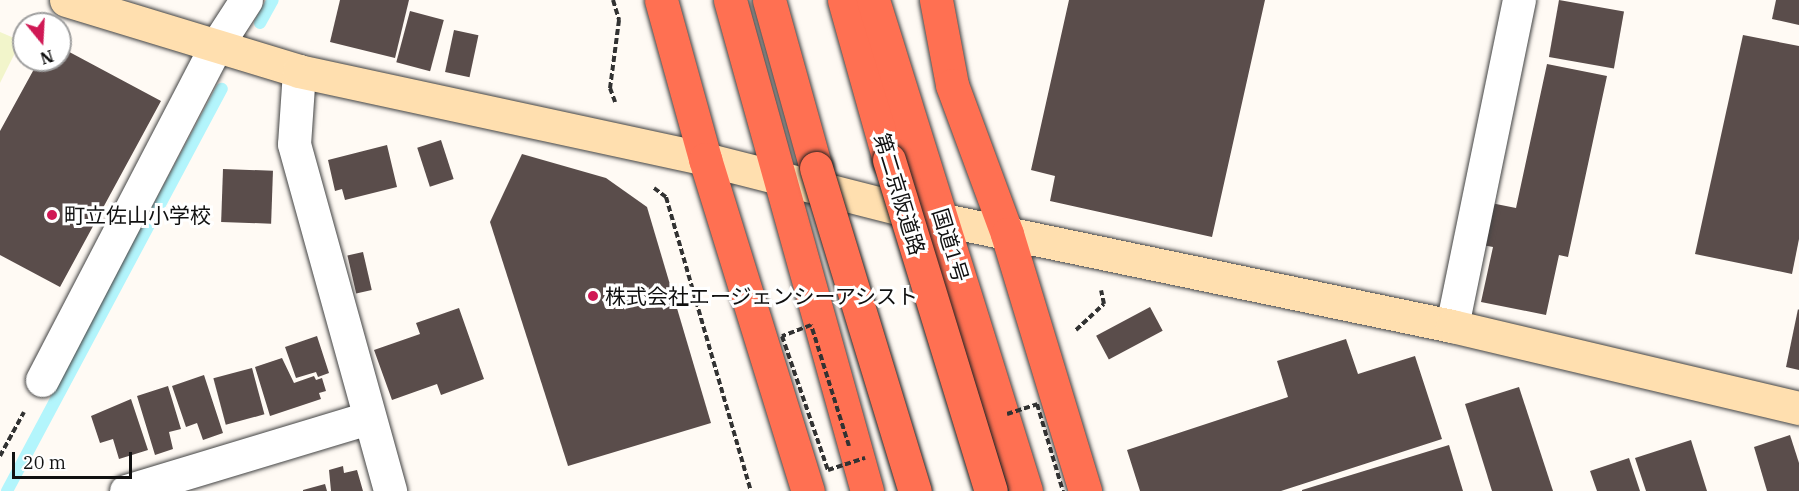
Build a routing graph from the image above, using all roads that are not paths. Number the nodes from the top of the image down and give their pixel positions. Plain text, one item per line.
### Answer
1 (66, 0) edge
2 (246, 0) edge
3 (661, 0) edge
4 (730, 0) edge
5 (769, 0) edge
6 (844, 0) edge
7 (873, 0) edge
8 (917, 0) edge
9 (936, 0) edge
10 (1519, 0) edge
11 (215, 48) junction
12 (299, 71) junction
13 (952, 85) junction
14 (705, 159) junction
15 (780, 180) junction
16 (944, 220) junction
17 (1007, 234) junction
18 (1452, 326) junction
19 (42, 380) road end
20 (1799, 408) edge
21 (368, 418) junction
22 (126, 491) edge
23 (390, 491) edge
24 (808, 491) edge
25 (867, 491) edge
26 (915, 491) edge
27 (991, 491) edge
28 (1026, 491) edge
29 (1084, 491) edge

1 - 11 street
2 - 11 street
3 - 14 highway
4 - 15 highway
5 - 26 highway, bridge
6 - 27 highway, 第二京阪道路, bridge
7 - 16 highway, 国道1号
8 - 13 highway
9 - 13 highway
10 - 18 street
11 - 12 street
11 - 19 street
12 - 14 street
12 - 21 street
13 - 17 highway
14 - 15 street
14 - 24 highway
15 - 16 street
15 - 25 highway
16 - 17 street
16 - 28 highway, 国道1号
17 - 18 street
17 - 29 highway
18 - 20 street
21 - 22 street
21 - 23 street

